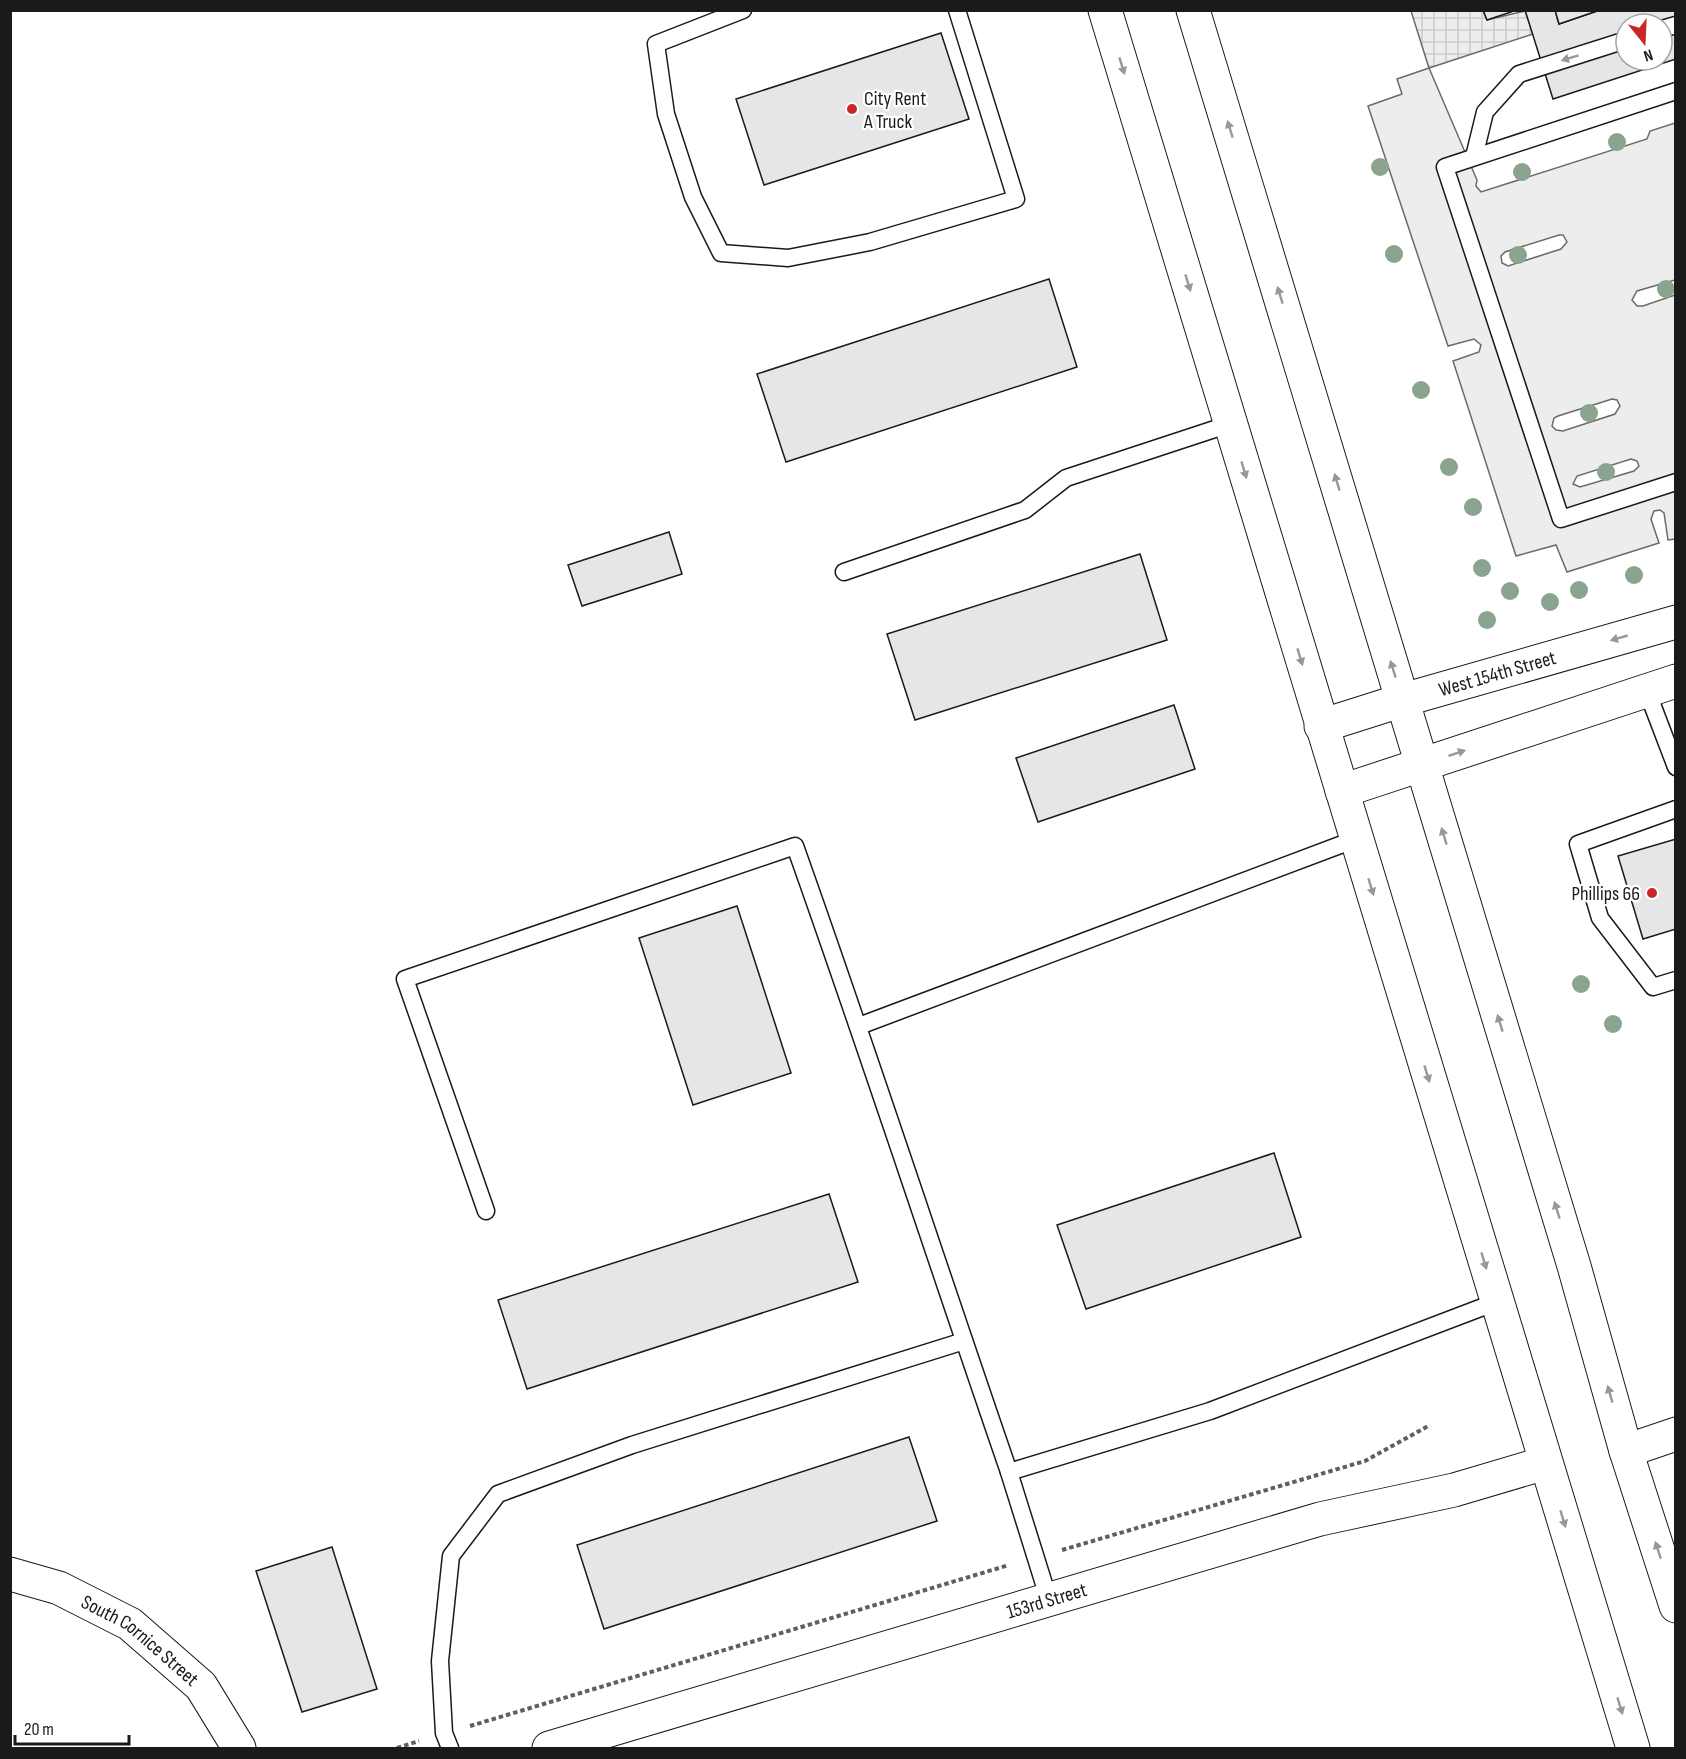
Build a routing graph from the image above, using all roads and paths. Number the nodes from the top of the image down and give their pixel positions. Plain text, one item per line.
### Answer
1 (743, 10) edge
2 (957, 10) edge
3 (1105, 10) edge
4 (1193, 10) edge
5 (1614, 44) edge
6 (1676, 91) edge
7 (1474, 157) junction
8 (1230, 424) junction
9 (1676, 482) edge
10 (844, 572) dead end
11 (1676, 622) edge
12 (1661, 686) edge
13 (1403, 700) junction
14 (1322, 726) junction
15 (1422, 765) junction
16 (1676, 767) edge
17 (1342, 791) junction
18 (1676, 809) edge
19 (1356, 839) junction
20 (1676, 980) edge
21 (859, 1026) junction
22 (486, 1211) dead end
23 (1496, 1302) junction
24 (964, 1341) junction
25 (1430, 1425) dead end
26 (1676, 1434) edge
27 (1626, 1450) junction
28 (1545, 1463) junction
29 (1009, 1472) junction
30 (1035, 1558) junction
31 (10, 1574) edge
32 (1049, 1600) junction
33 (1676, 1606) edge
34 (447, 1741) edge
35 (587, 1743) edge
36 (239, 1749) edge
37 (397, 1749) edge
38 (549, 1749) edge
39 (1633, 1749) edge

1 - 2 lane
3 -> 8 main road
13 -> 4 main road
5 -> 7 lane
6 - 7 lane
7 - 9 lane
8 - 10 lane
8 -> 14 main road
11 -> 13 main road, West 154th Street
15 -> 12 main road
12 - 16 lane
13 - 14 main road, West 154th Street
13 - 15 main road
14 - 17 main road
15 - 17 main road
27 -> 15 main road
17 - 19 main road
18 - 20 lane
19 - 21 lane
19 -> 23 main road
21 - 22 lane
21 - 24 lane
23 - 28 main road
23 - 29 lane
24 - 29 lane
24 - 34 lane
25 - 30 path
26 - 27 main road
33 -> 27 main road
28 - 32 main road, 153rd Street
28 -> 39 main road
29 - 30 lane
30 - 32 lane
30 - 34 path
31 - 36 main road, South Cornice Street
32 - 35 main road, 153rd Street
34 - 37 path
35 - 38 main road, 153rd Street

